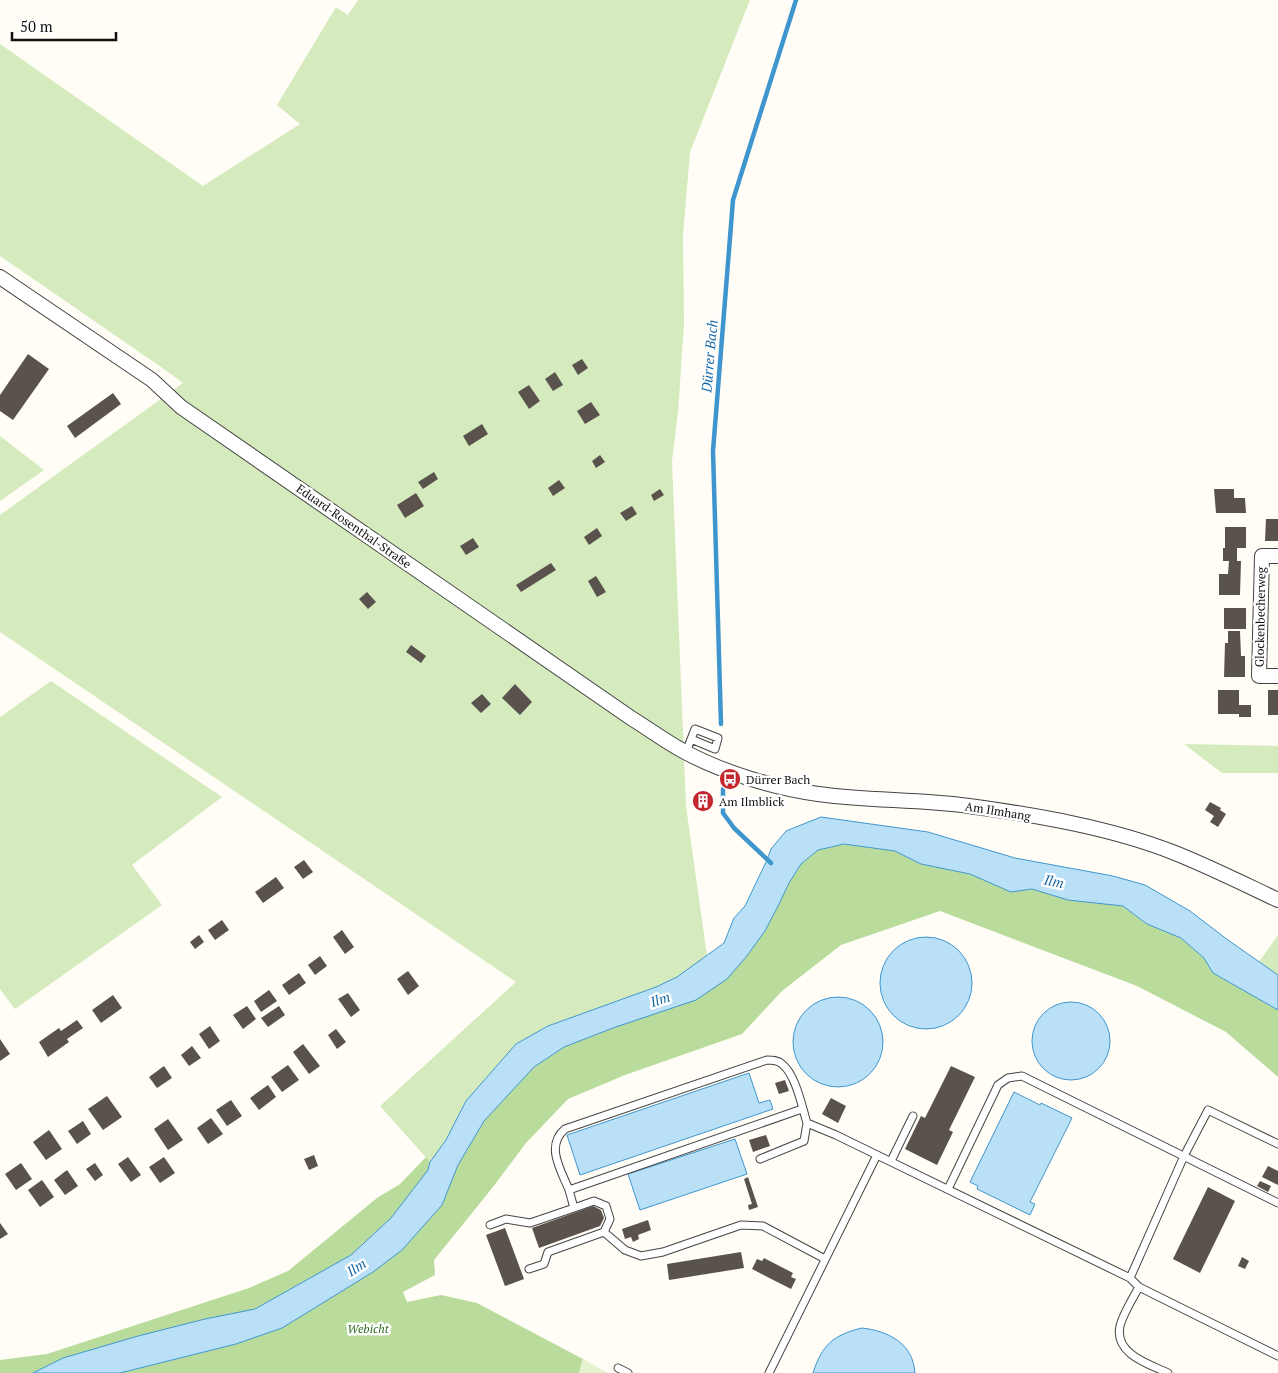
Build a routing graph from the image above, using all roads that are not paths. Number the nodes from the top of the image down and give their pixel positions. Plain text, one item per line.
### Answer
1 (3, 281) edge
2 (1278, 556) edge
3 (1278, 676) edge
4 (708, 762) joint
5 (1278, 900) edge
6 (802, 1109) junction
7 (913, 1116) dead end
8 (807, 1123) junction
9 (1278, 1144) edge
10 (877, 1155) junction
11 (1184, 1156) junction
12 (760, 1159) dead end
13 (891, 1162) junction
14 (948, 1189) junction
15 (568, 1190) junction
16 (1278, 1203) edge
17 (574, 1208) junction
18 (490, 1225) dead end
19 (604, 1232) junction
20 (825, 1259) junction
21 (529, 1269) dead end
22 (1130, 1278) junction
23 (1138, 1287) junction
24 (1278, 1356) edge
25 (618, 1368) dead end
26 (628, 1373) edge
27 (769, 1373) edge
28 (1168, 1373) edge

1 - 4 street, Eduard-Rosenthal-Straße
2 - 3 street, Glockenbecherweg
4 - 5 street, Am Ilmhang
6 - 8 lane
6 - 15 lane
6 - 15 lane
7 - 13 lane
8 - 10 lane
8 - 12 lane
9 - 11 lane
10 - 13 lane
10 - 20 lane
11 - 14 lane
11 - 16 lane
11 - 22 lane
13 - 14 lane
14 - 22 lane
15 - 17 lane
17 - 18 lane
17 - 19 lane
19 - 20 lane
19 - 21 lane
20 - 27 lane
22 - 23 lane
23 - 24 lane
23 - 28 lane
25 - 26 lane

